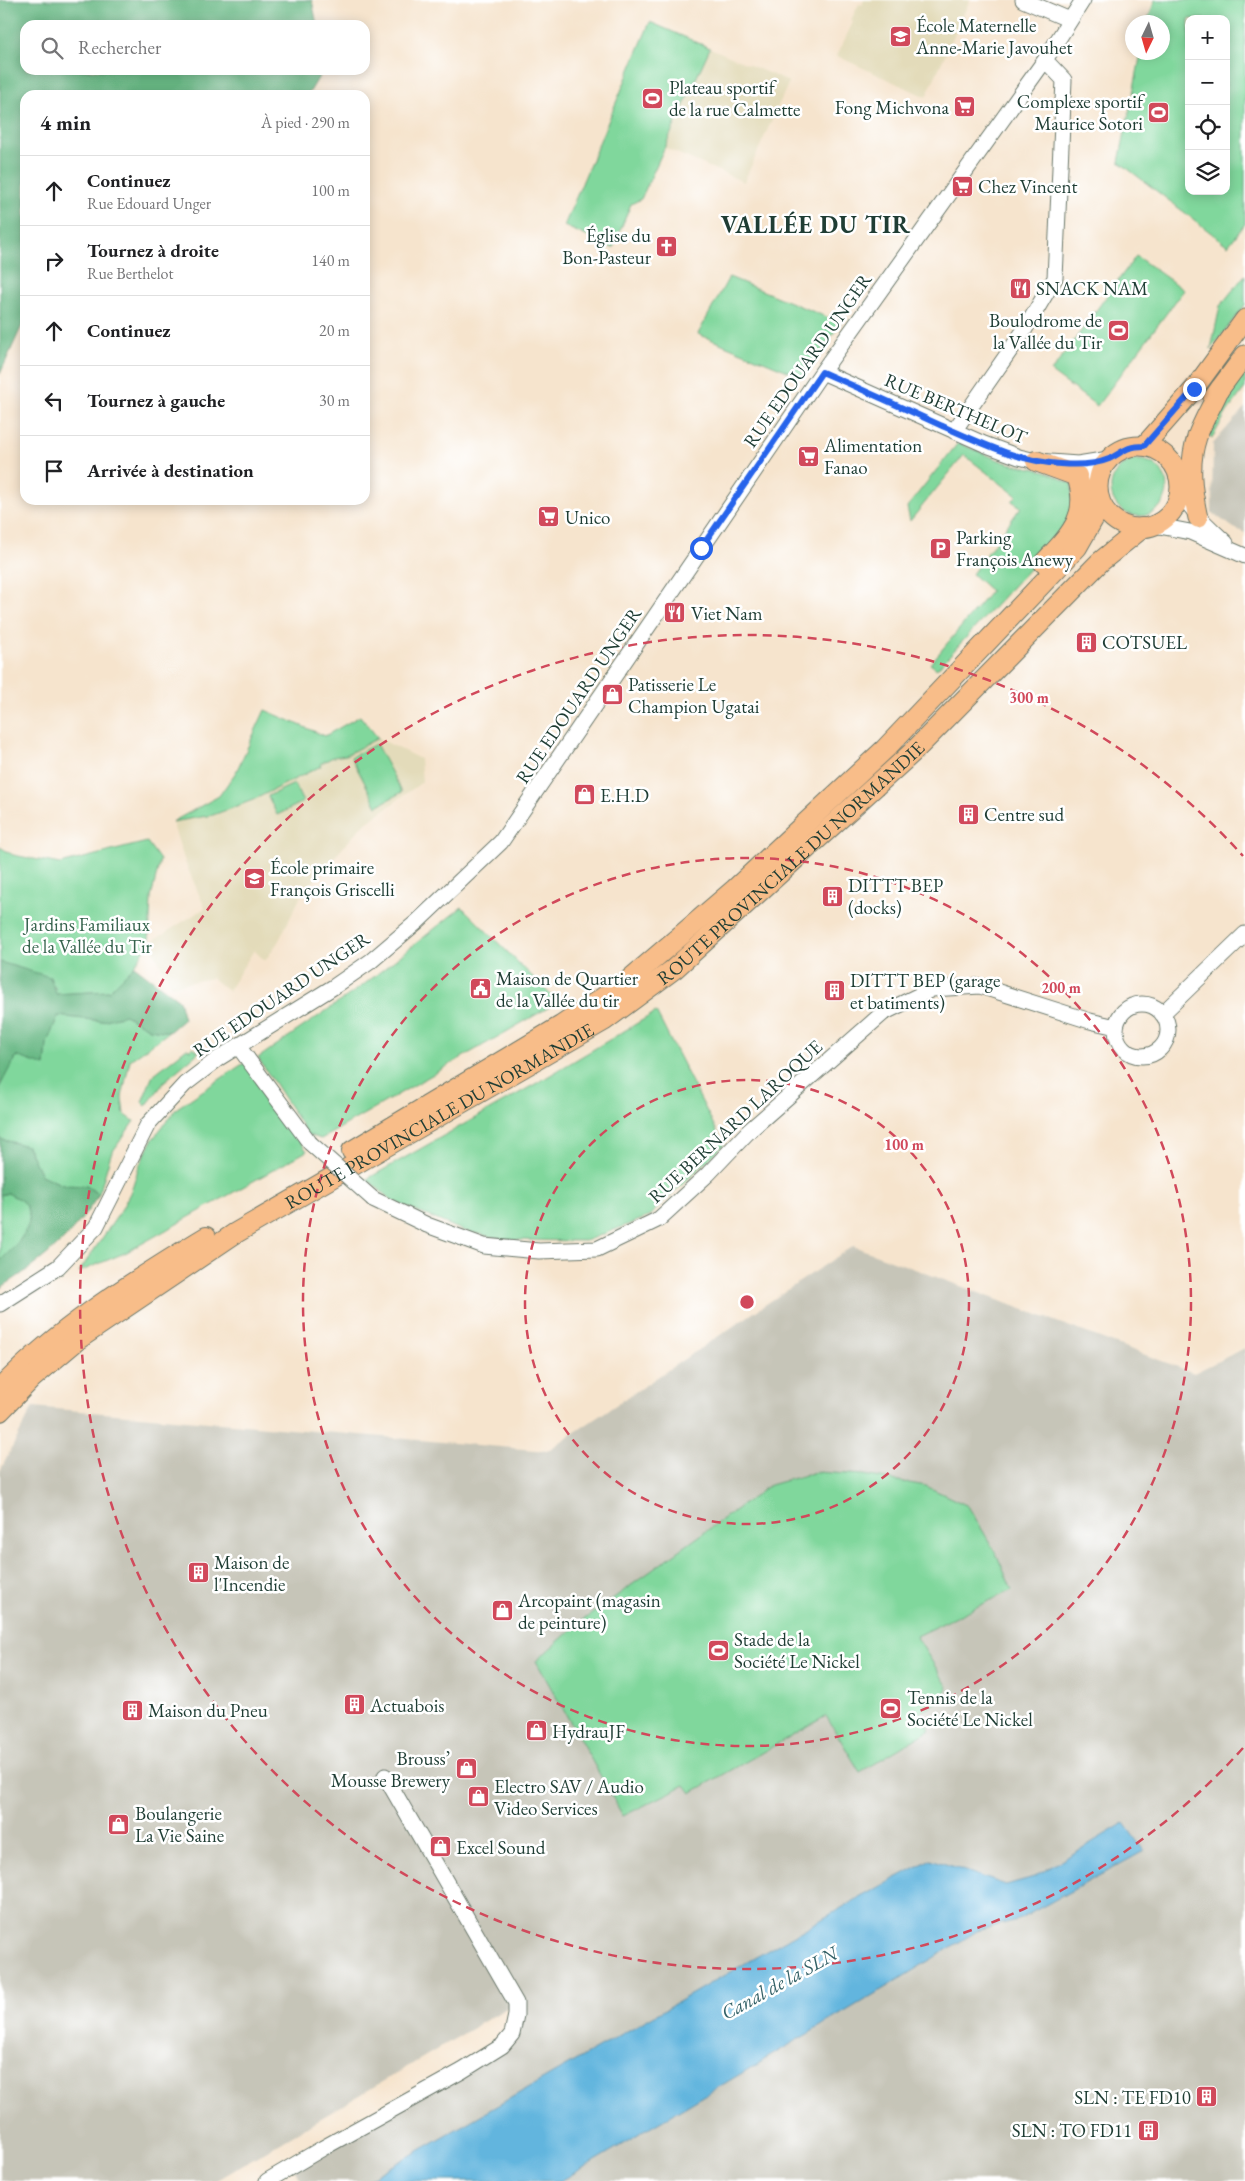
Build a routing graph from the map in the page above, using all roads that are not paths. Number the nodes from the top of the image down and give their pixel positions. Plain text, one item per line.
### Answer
1 (1023, 0) edge
2 (1083, 0) edge
3 (1070, 20) junction
4 (1045, 60) junction
5 (1245, 319) edge
6 (1245, 355) edge
7 (822, 372) junction
8 (1220, 388) junction
9 (954, 431) junction
10 (1144, 446) junction
11 (1109, 459) junction
12 (1036, 461) junction
13 (1078, 464) junction
14 (1176, 470) junction
15 (1180, 489) junction
16 (1100, 501) junction
17 (1198, 518) junction
18 (1148, 527) junction
19 (1241, 554) edge
20 (838, 793) junction
21 (1245, 934) edge
22 (1162, 1014) junction
23 (1116, 1027) junction
24 (238, 1046) junction
25 (0, 1304) edge
26 (0, 1389) edge
27 (0, 1411) edge
28 (385, 1776) dead end
29 (267, 2181) edge

1 - 3 street
2 - 3 street, RUE EDOUARD UNGER
3 - 4 street, RUE EDOUARD UNGER
4 - 7 street, RUE EDOUARD UNGER
4 - 9 street
5 - 10 main road
6 - 8 main road
7 - 9 street, RUE BERTHELOT
7 - 24 street, RUE EDOUARD UNGER
8 - 14 main road
8 - 17 main road
9 - 12 street, RUE BERTHELOT
10 - 11 main road
10 - 14 main road
11 - 13 street, RUE BERTHELOT
11 - 16 main road
12 - 13 street, RUE BERTHELOT
12 - 20 highway
13 - 16 street
14 - 15 main road
15 - 17 street
15 - 18 main road
16 - 18 main road
16 - 20 highway, ROUTE PROVINCIALE DU NORMANDIE
17 - 19 street
18 - 19 street
18 - 27 highway, ROUTE PROVINCIALE DU NORMANDIE
20 - 26 highway, ROUTE PROVINCIALE DU NORMANDIE
21 - 22 street
22 - 23 street
22 - 23 street
23 - 24 street, RUE BERNARD LAROQUE, bridge
24 - 25 street, RUE EDOUARD UNGER
28 - 29 street

